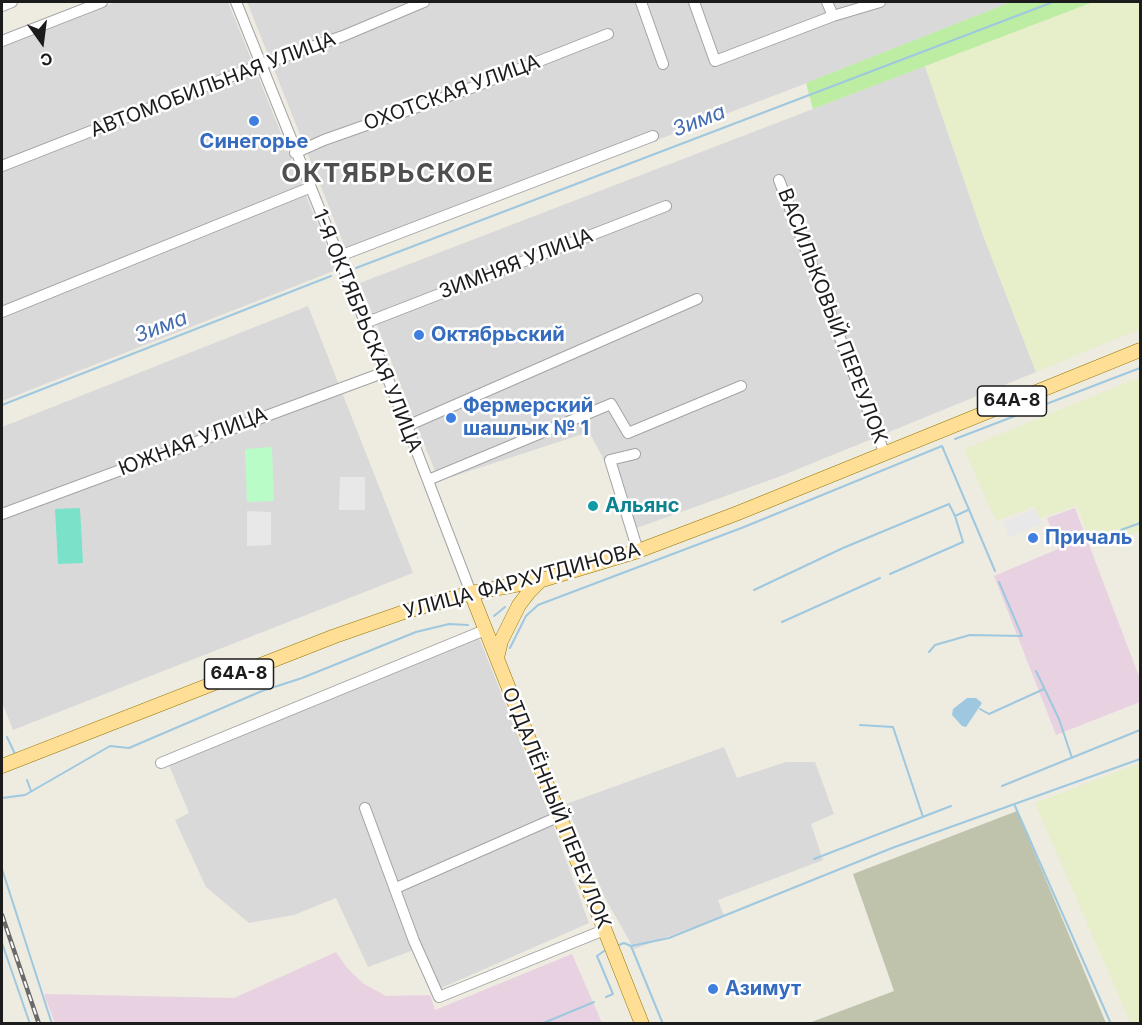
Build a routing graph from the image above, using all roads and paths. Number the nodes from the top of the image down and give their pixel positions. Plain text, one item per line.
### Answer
1 (12, 2) edge
2 (102, 2) edge
3 (236, 2) edge
4 (424, 2) edge
5 (641, 2) edge
6 (694, 2) edge
7 (827, 2) edge
8 (880, 2) edge
9 (2, 6) edge
10 (832, 16) junction
11 (608, 34) dead end
12 (2, 41) edge
13 (663, 64) dead end
14 (260, 65) junction
15 (653, 135) dead end
16 (295, 153) junction
17 (2, 166) edge
18 (779, 180) dead end
19 (309, 188) junction
20 (666, 206) dead end
21 (337, 257) junction
22 (697, 299) dead end
23 (2, 312) edge
24 (365, 323) junction
25 (1140, 350) edge
26 (385, 372) junction
27 (741, 386) dead end
28 (407, 426) junction
29 (884, 452) junction
30 (635, 454) dead end
31 (428, 480) junction
32 (2, 514) edge
33 (638, 551) junction
34 (542, 580) junction
35 (471, 593) junction
36 (485, 630) junction
37 (497, 658) junction
38 (75, 738) junction
39 (161, 762) dead end
40 (2, 766) edge
41 (2, 773) edge
42 (365, 808) dead end
43 (560, 816) junction
44 (396, 888) junction
45 (604, 930) junction
46 (642, 1023) edge

1 - 9 street
2 - 12 street
3 - 14 street, 1-Я ОКТЯБРЬСКАЯ УЛИЦА
4 - 14 street, АВТОМОБИЛЬНАЯ УЛИЦА
5 - 13 street
6 - 10 street
7 - 10 street
8 - 10 street
11 - 16 street, ОХОТСКАЯ УЛИЦА
14 - 16 street, 1-Я ОКТЯБРЬСКАЯ УЛИЦА
14 - 17 street, АВТОМОБИЛЬНАЯ УЛИЦА
15 - 21 street
16 - 19 street, 1-Я ОКТЯБРЬСКАЯ УЛИЦА
18 - 29 street, ВАСИЛЬКОВЫЙ ПЕРЕУЛОК
19 - 21 street, 1-Я ОКТЯБРЬСКАЯ УЛИЦА
19 - 23 street
20 - 24 street, ЗИМНЯЯ УЛИЦА
21 - 24 street, 1-Я ОКТЯБРЬСКАЯ УЛИЦА
22 - 28 street
24 - 26 street, 1-Я ОКТЯБРЬСКАЯ УЛИЦА
25 - 29 main road, УЛИЦА ФАРХУТДИНОВА / 64А-8
26 - 28 street, 1-Я ОКТЯБРЬСКАЯ УЛИЦА
26 - 32 street, ЮЖНАЯ УЛИЦА
27 - 31 street
28 - 31 street, 1-Я ОКТЯБРЬСКАЯ УЛИЦА
29 - 33 main road, УЛИЦА ФАРХУТДИНОВА / 64А-8
30 - 33 street
31 - 35 street, 1-Я ОКТЯБРЬСКАЯ УЛИЦА
33 - 34 main road, УЛИЦА ФАРХУТДИНОВА / 64А-8
34 - 35 main road, УЛИЦА ФАРХУТДИНОВА / 64А-8
34 - 37 main road
35 - 36 main road, ОТДАЛЁННЫЙ ПЕРЕУЛОК
35 - 38 main road, УЛИЦА ФАРХУТДИНОВА / 64А-8
36 - 37 main road, ОТДАЛЁННЫЙ ПЕРЕУЛОК
36 - 39 street
37 - 43 main road, ОТДАЛЁННЫЙ ПЕРЕУЛОК
38 - 40 main road, УЛИЦА ФАРХУТДИНОВА / 64А-8
38 - 41 main road
42 - 44 street
43 - 44 street
43 - 45 main road, ОТДАЛЁННЫЙ ПЕРЕУЛОК
44 - 45 street
45 - 46 main road, ОТДАЛЁННЫЙ ПЕРЕУЛОК

